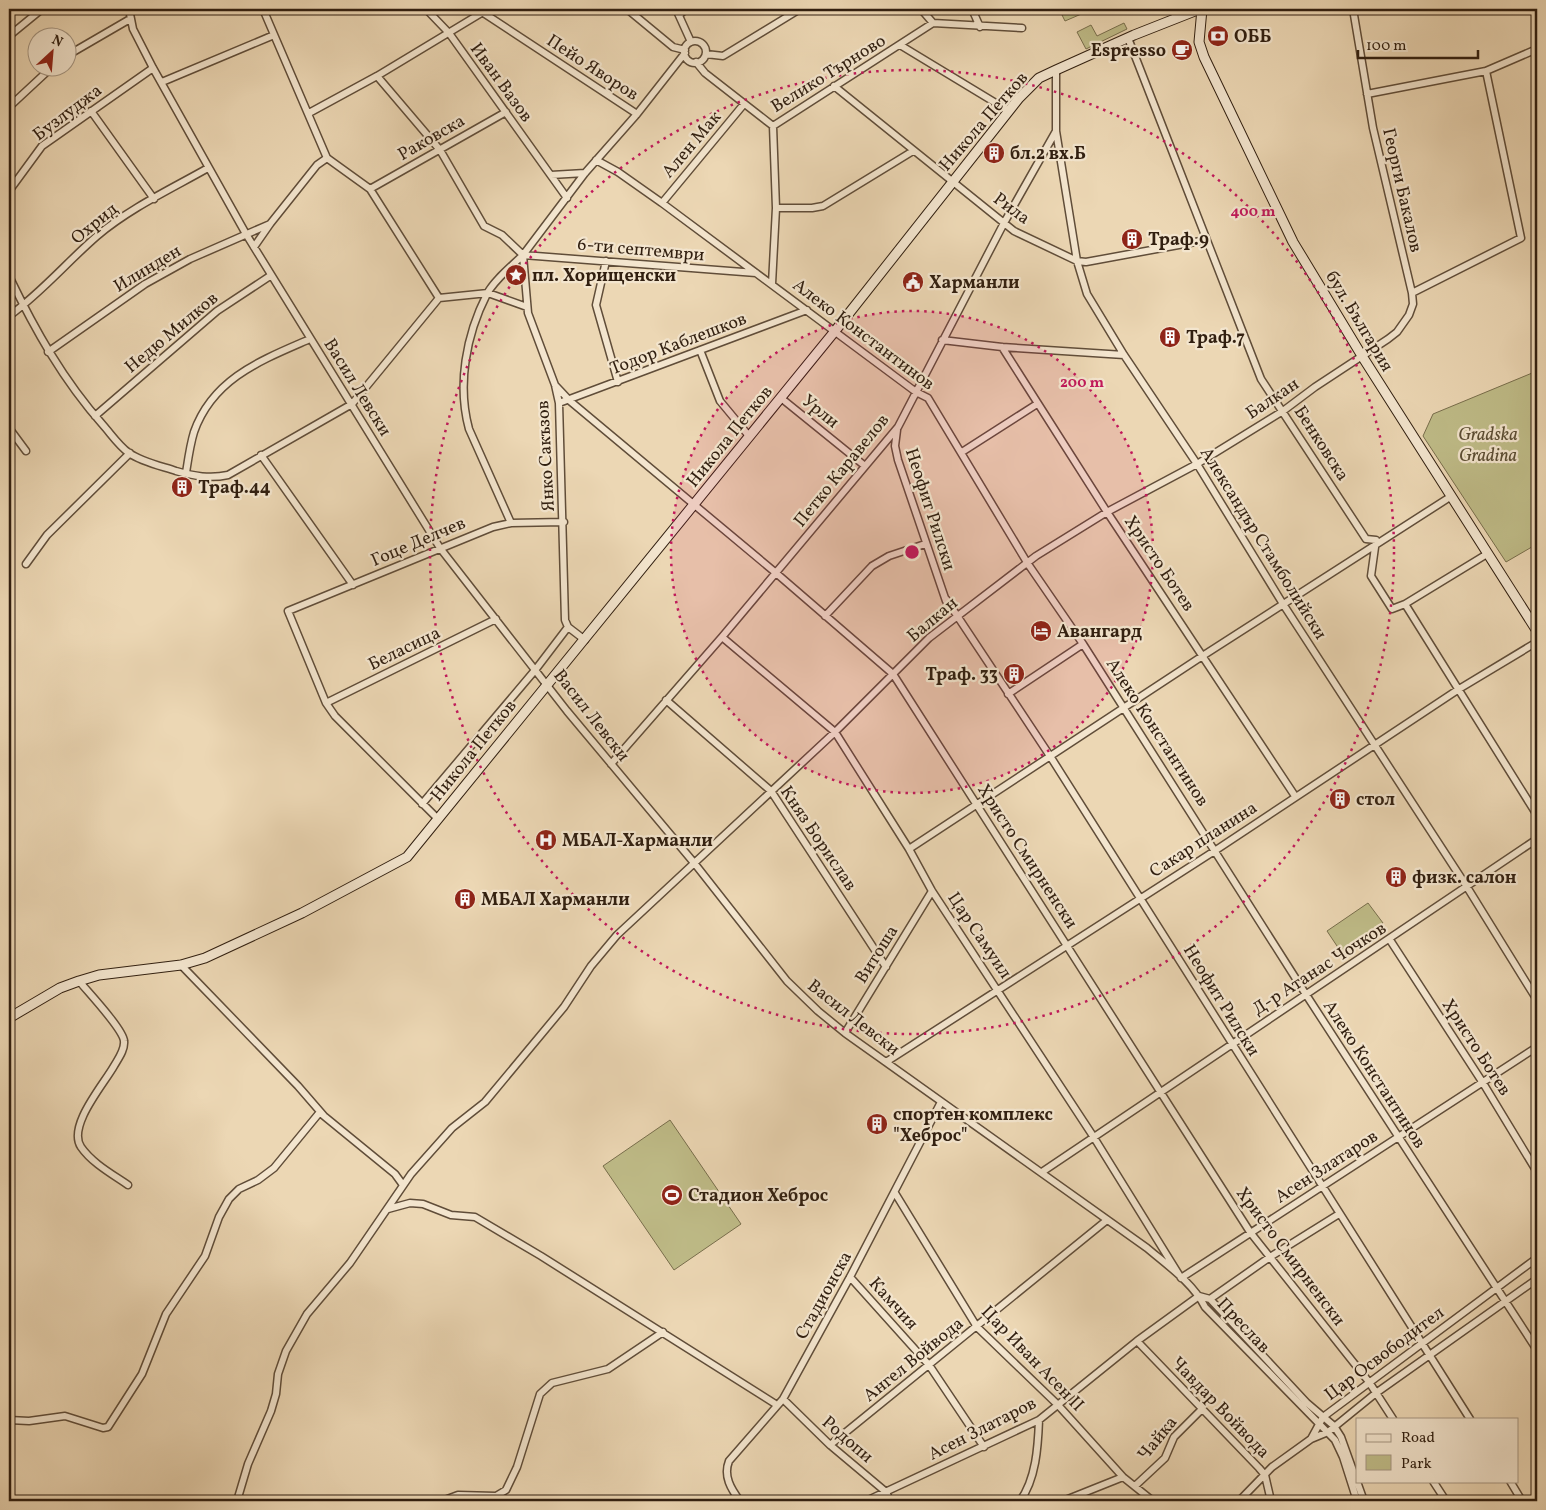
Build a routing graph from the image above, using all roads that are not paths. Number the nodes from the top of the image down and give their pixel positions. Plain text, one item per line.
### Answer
1 (42, 9) edge
2 (130, 9) edge
3 (263, 9) edge
4 (426, 9) edge
5 (627, 9) edge
6 (686, 9) edge
7 (800, 9) edge
8 (921, 9) edge
9 (972, 9) edge
10 (1201, 9) edge
11 (1353, 9) edge
12 (485, 10) edge
13 (678, 12) edge
14 (130, 19) junction
15 (933, 23) junction
16 (980, 27) junction
17 (1022, 28) dead end
18 (449, 33) junction
19 (274, 35) junction
20 (9, 36) edge
21 (1128, 38) junction
22 (691, 42) junction
23 (900, 45) junction
24 (78, 49) edge
25 (1537, 49) edge
26 (685, 51) junction
27 (706, 54) junction
28 (696, 62) junction
29 (152, 68) junction
30 (1056, 70) junction
31 (1486, 71) junction
32 (377, 76) junction
33 (40, 78) edge
34 (162, 82) junction
35 (834, 86) junction
36 (1367, 94) junction
37 (744, 104) junction
38 (9, 107) edge
39 (1009, 111) junction
40 (91, 112) junction
41 (506, 112) junction
42 (309, 113) junction
43 (637, 114) junction
44 (773, 126) junction
45 (1056, 132) junction
46 (440, 150) junction
47 (913, 151) junction
48 (327, 158) junction
49 (596, 160) junction
50 (208, 168) junction
51 (585, 173) junction
52 (550, 175) junction
53 (952, 181) junction
54 (370, 189) junction
55 (9, 191) edge
56 (154, 198) junction
57 (567, 198) junction
58 (662, 203) junction
59 (776, 208) junction
60 (1004, 223) junction
61 (270, 224) junction
62 (246, 234) junction
63 (1206, 240) junction
64 (254, 247) junction
65 (523, 255) junction
66 (606, 261) junction
67 (1077, 261) junction
68 (757, 273) junction
69 (9, 276) edge
70 (270, 276) junction
71 (772, 284) junction
72 (488, 293) junction
73 (1412, 293) junction
74 (439, 298) junction
75 (24, 306) junction
76 (527, 307) junction
77 (807, 310) junction
78 (9, 316) edge
79 (835, 331) junction
80 (310, 339) junction
81 (942, 340) junction
82 (1002, 346) junction
83 (700, 350) junction
84 (48, 352) junction
85 (1124, 355) junction
86 (1362, 356) junction
87 (618, 382) junction
88 (555, 386) junction
89 (916, 392) junction
90 (781, 398) junction
91 (570, 401) junction
92 (559, 403) junction
93 (352, 404) junction
94 (1037, 404) junction
95 (1283, 411) junction
96 (95, 416) junction
97 (898, 427) junction
98 (9, 428) edge
99 (749, 436) junction
100 (26, 451) dead end
101 (962, 452) junction
102 (130, 453) junction
103 (261, 455) junction
104 (1197, 464) junction
105 (865, 466) junction
106 (186, 473) junction
107 (1450, 497) junction
108 (695, 505) junction
109 (1107, 512) junction
110 (564, 522) junction
111 (511, 523) junction
112 (925, 544) junction
113 (1377, 544) junction
114 (440, 548) junction
115 (1487, 554) junction
116 (26, 564) dead end
117 (1028, 564) junction
118 (776, 573) junction
119 (353, 585) junction
120 (1283, 604) junction
121 (1405, 604) junction
122 (825, 616) junction
123 (956, 618) junction
124 (496, 619) junction
125 (568, 627) junction
126 (1537, 631) edge
127 (722, 637) junction
128 (585, 640) junction
129 (1537, 642) edge
130 (1083, 644) junction
131 (1204, 655) junction
132 (536, 669) junction
133 (893, 674) junction
134 (548, 684) junction
135 (1459, 689) junction
136 (1008, 694) junction
137 (666, 700) junction
138 (326, 703) junction
139 (1123, 708) junction
140 (835, 732) junction
141 (1374, 746) junction
142 (1050, 756) junction
143 (611, 764) junction
144 (771, 791) junction
145 (1295, 796) junction
146 (422, 804) junction
147 (978, 806) junction
148 (1537, 815) edge
149 (438, 819) junction
150 (1537, 839) edge
151 (909, 849) junction
152 (1216, 850) junction
153 (694, 864) junction
154 (1467, 887) junction
155 (932, 891) junction
156 (1140, 898) junction
157 (1390, 940) junction
158 (1067, 945) junction
159 (181, 965) junction
160 (886, 967) junction
161 (79, 981) junction
162 (998, 990) junction
163 (1306, 993) junction
164 (1537, 1000) edge
165 (9, 1018) edge
166 (845, 1033) junction
167 (1231, 1043) junction
168 (1537, 1047) edge
169 (886, 1062) junction
170 (1483, 1083) junction
171 (1160, 1092) junction
172 (941, 1102) junction
173 (320, 1112) junction
174 (1093, 1136) junction
175 (1399, 1137) junction
176 (1042, 1172) junction
177 (1537, 1172) edge
178 (128, 1185) dead end
179 (403, 1185) junction
180 (1322, 1188) junction
181 (895, 1193) junction
182 (388, 1209) junction
183 (1338, 1214) junction
184 (1107, 1220) junction
185 (1250, 1232) junction
186 (1270, 1257) junction
187 (1537, 1258) edge
188 (850, 1277) junction
189 (1181, 1278) junction
190 (1537, 1279) edge
191 (1496, 1288) junction
192 (1199, 1296) junction
193 (1210, 1299) junction
194 (1506, 1302) junction
195 (977, 1327) junction
196 (662, 1332) junction
197 (1137, 1342) junction
198 (1421, 1344) junction
199 (1537, 1350) edge
200 (1430, 1356) junction
201 (929, 1365) junction
202 (1369, 1382) junction
203 (1376, 1393) junction
204 (783, 1399) junction
205 (777, 1405) junction
206 (1058, 1405) junction
207 (1202, 1409) junction
208 (1323, 1416) junction
209 (1392, 1418) edge
210 (1469, 1418) edge
211 (9, 1420) edge
212 (1039, 1420) junction
213 (1319, 1425) junction
214 (1334, 1426) junction
215 (1328, 1432) junction
216 (1311, 1439) junction
217 (830, 1445) junction
218 (984, 1447) junction
219 (1265, 1476) junction
220 (1123, 1477) junction
221 (1356, 1479) edge
222 (1357, 1482) edge
223 (1434, 1482) edge
224 (1511, 1482) edge
225 (1135, 1486) junction
226 (886, 1492) junction
227 (1537, 1498) edge
228 (237, 1501) edge
229 (442, 1501) edge
230 (740, 1501) edge
231 (866, 1501) edge
232 (890, 1501) edge
233 (1020, 1501) edge
234 (1063, 1501) edge
235 (1153, 1501) edge
236 (1239, 1501) edge
237 (1271, 1501) edge
238 (1357, 1501) edge
239 (1364, 1501) edge
240 (1446, 1501) edge
241 (1522, 1501) edge
242 (1532, 1501) edge

1 - 20 street
2 - 14 street, Васил Левски
3 - 19 street
4 - 18 street, Иван Вазов
5 - 26 street
6 - 13 street
7 - 27 street
8 - 15 street
9 - 16 street
10 - 21 street, Никола Петков
10 - 86 street, бул. България
11 - 36 street, Георги Бакалов
12 - 18 street
12 - 43 street, Пейо Яворов
13 - 22 street
14 - 24 street
14 - 29 street, Васил Левски
15 - 16 street
15 - 23 street, Велико Търново
16 - 17 street
18 - 32 street
18 - 41 street, Иван Вазов
19 - 34 street
19 - 42 street
21 - 30 street, Никола Петков
21 - 63 street, Бенковска
22 - 26 street
22 - 27 street
23 - 35 street, Велико Търново
23 - 39 street
25 - 31 street
26 - 28 street
26 - 43 street
27 - 28 street
28 - 37 street, Велико Търново
29 - 34 street, Васил Левски
29 - 40 street, Бузлуджа
30 - 39 street, Никола Петков
30 - 45 street, Александър Стамболийски
31 - 36 street
31 - 73 street
32 - 42 street
32 - 46 street
33 - 38 street
34 - 50 street, Васил Левски
35 - 44 street, Велико Търново
35 - 47 street, Рила
36 - 73 street, Георги Бакалов
37 - 44 street, Велико Търново
37 - 58 street, Ален Мак
39 - 53 street, Никола Петков
40 - 55 street, Бузлуджа
40 - 56 street
41 - 46 street, Раковска
41 - 52 street, Иван Вазов
42 - 48 street
43 - 49 street
44 - 59 street
45 - 60 street, Петко Каравелов
45 - 67 street, Александър Стамболийски
46 - 54 street, Раковска
46 - 65 street
47 - 53 street, Рила
47 - 59 street
48 - 54 street
48 - 61 street, Илинден
49 - 51 street
49 - 58 street, Алеко Константинов
50 - 56 street, Охрид
50 - 62 street, Васил Левски
51 - 52 street
51 - 57 street
52 - 57 street, Иван Вазов
53 - 60 street, Рила
53 - 79 street, Никола Петков
54 - 74 street
56 - 75 street, Охрид
57 - 65 street
58 - 68 street, Алеко Константинов
59 - 71 street
60 - 67 street, Рила
60 - 81 street, Петко Каравелов
61 - 62 street, Илинден
61 - 64 street, Илинден
62 - 64 street, Васил Левски
62 - 84 street, Илинден
63 - 67 street, Рила
63 - 95 street, Бенковска
64 - 70 street, Васил Левски
65 - 66 street, 6-ти септември
65 - 72 street
65 - 76 street, Янко Сакъзов
66 - 68 street, 6-ти септември
66 - 87 street
67 - 85 street, Александър Стамболийски
68 - 71 street, Алеко Константинов
69 - 75 street
70 - 80 street, Васил Левски
70 - 96 street, Недю Милков
71 - 77 street, Алеко Константинов
72 - 74 street
72 - 76 street
72 - 111 street
73 - 86 street, Георги Бакалов
74 - 93 street
75 - 78 street, Охрид
75 - 84 street
76 - 88 street, Янко Сакъзов
77 - 79 street, Алеко Константинов
77 - 83 street, Тодор Каблешков
79 - 89 street, Алеко Константинов
79 - 90 street, Никола Петков
80 - 93 street, Васил Левски
80 - 106 street
81 - 82 street
81 - 89 street, Петко Каравелов
82 - 85 street
82 - 94 street, Христо Ботев
83 - 87 street, Тодор Каблешков
83 - 99 street
84 - 96 street
85 - 104 street, Александър Стамболийски
86 - 95 street, Балкан
86 - 107 street, бул. България
87 - 91 street, Тодор Каблешков
88 - 91 street, Христо Смирненски
88 - 92 street, Янко Сакъзов
89 - 97 street, Петко Каравелов
89 - 101 street, Алеко Константинов
90 - 99 street, Никола Петков
90 - 105 street, Урли
91 - 92 street, Тодор Каблешков
91 - 108 street, Христо Смирненски
92 - 110 street, Янко Сакъзов
93 - 103 street
93 - 114 street, Васил Левски
94 - 101 street
94 - 109 street, Христо Ботев
95 - 104 street, Балкан
95 - 113 street, Бенковска
96 - 102 street
97 - 105 street, Петко Каравелов
97 - 112 street, Неофит Рилски
98 - 100 street
99 - 108 street, Никола Петков
101 - 117 street, Алеко Константинов
102 - 106 street
102 - 116 street
103 - 106 street
103 - 119 street
104 - 109 street, Балкан
104 - 120 street, Александър Стамболийски
105 - 118 street, Петко Каравелов
107 - 113 street
107 - 115 street, бул. България
108 - 118 street, Христо Смирненски
108 - 128 street, Никола Петков
109 - 117 street, Балкан
109 - 131 street, Христо Ботев
110 - 111 street, Гоце Делчев
110 - 125 street, Янко Сакъзов
111 - 114 street, Гоце Делчев
112 - 122 street
112 - 123 street, Неофит Рилски
113 - 120 street
113 - 121 street
114 - 119 street, Гоце Делчев
114 - 124 street, Васил Левски
115 - 121 street
115 - 126 street, бул. България
117 - 123 street, Балкан
117 - 130 street, Алеко Константинов
118 - 122 street, Христо Смирненски
118 - 127 street, Петко Каравелов
119 - 138 street, Гоце Делчев
120 - 131 street
120 - 141 street, Александър Стамболийски
121 - 135 street
122 - 133 street, Христо Смирненски
123 - 133 street, Балкан
123 - 136 street, Неофит Рилски
124 - 132 street, Васил Левски
124 - 138 street, Беласица
125 - 128 street
125 - 132 street
127 - 137 street, Петко Каравелов
127 - 140 street, Цар Самуил
128 - 134 street, Никола Петков
129 - 135 street, Сакар планина
130 - 136 street
130 - 139 street, Алеко Константинов
131 - 139 street
131 - 145 street, Христо Ботев
132 - 134 street, Васил Левски
132 - 146 street
133 - 140 street, Балкан
133 - 147 street, Христо Смирненски
134 - 143 street, Васил Левски
134 - 149 street, Никола Петков
135 - 141 street, Сакар планина
135 - 148 street
136 - 142 street, Неофит Рилски
137 - 143 street, Петко Каравелов
137 - 144 street, Княз Борислав
138 - 146 street
139 - 142 street
139 - 152 street, Алеко Константинов
140 - 144 street, Балкан
140 - 151 street, Цар Самуил
141 - 145 street, Сакар планина
141 - 154 street, Александър Стамболийски
142 - 147 street
142 - 156 street, Неофит Рилски
143 - 153 street, Васил Левски
144 - 153 street, Балкан
144 - 160 street, Княз Борислав
145 - 152 street, Сакар планина
146 - 149 street
147 - 151 street
147 - 158 street, Христо Смирненски
149 - 159 street, Никола Петков
150 - 154 street, Д-р Атанас Чочков
151 - 155 street, Цар Самуил
152 - 156 street, Сакар планина
152 - 163 street, Алеко Константинов
153 - 166 street, Васил Левски
153 - 179 street, Балкан
154 - 157 street, Д-р Атанас Чочков
154 - 164 street, Александър Стамболийски
155 - 160 street, Витоша
155 - 162 street, Цар Самуил
156 - 158 street, Сакар планина
156 - 167 street, Неофит Рилски
157 - 163 street, Д-р Атанас Чочков
157 - 170 street, Христо Ботев
158 - 162 street, Сакар планина
158 - 171 street, Христо Смирненски
159 - 161 street, Никола Петков
159 - 173 street
160 - 166 street, Витоша
161 - 165 street, Никола Петков
161 - 178 street
162 - 169 street, Сакар планина
162 - 174 street, Цар Самуил
163 - 167 street, Д-р Атанас Чочков
163 - 175 street, Алеко Константинов
166 - 169 street, Васил Левски
167 - 171 street, Д-р Атанас Чочков
167 - 180 street, Неофит Рилски
168 - 170 street, Асен Златаров
169 - 172 street, Васил Левски
170 - 175 street, Асен Златаров
170 - 177 street, Христо Ботев
171 - 174 street, Д-р Атанас Чочков
171 - 185 street, Христо Смирненски
172 - 176 street, Васил Левски
172 - 181 street, Стадионска
173 - 179 street
173 - 211 street
174 - 176 street, Д-р Атанас Чочков
174 - 189 street, Цар Самуил
175 - 180 street, Асен Златаров
175 - 191 street, Алеко Константинов
176 - 184 street, Васил Левски
179 - 182 street, Балкан
180 - 183 street, Неофит Рилски
180 - 185 street, Асен Златаров
181 - 188 street, Стадионска
181 - 195 street, Цар Иван Асен II
182 - 196 street
182 - 228 street, Балкан
183 - 186 street
183 - 198 street, Неофит Рилски
184 - 189 street, Васил Левски
184 - 195 street, Ангел Войвода
185 - 186 street, Христо Смирненски
185 - 189 street, Асен Златаров
186 - 193 street
186 - 202 street, Христо Смирненски
187 - 191 street, Цар Освободител
188 - 201 street, Камчия
188 - 204 street, Стадионска
189 - 192 street, Васил Левски
190 - 194 street, Цар Освободител
191 - 194 street, Алеко Константинов
191 - 198 street, Цар Освободител
192 - 193 street, Преслав
192 - 197 street, Асен Златаров
192 - 213 street, Преслав
193 - 208 street, Преслав
194 - 199 street, Алеко Константинов
194 - 200 street, Цар Освободител
195 - 201 street, Ангел Войвода
195 - 206 street, Цар Иван Асен II
196 - 205 street
196 - 229 street
197 - 206 street, Асен Златаров
197 - 207 street, Чавдар Войвода
198 - 200 street, Неофит Рилски
198 - 202 street, Цар Освободител
200 - 203 street, Цар Освободител
200 - 210 street, Неофит Рилски
201 - 217 street, Ангел Войвода
201 - 218 street, Камчия
202 - 203 street, Христо Смирненски
202 - 208 street, Цар Освободител
203 - 209 street, Христо Смирненски
203 - 214 street, Цар Освободител
204 - 205 street, Стадионска
204 - 217 street, Родопи
205 - 230 street, Стадионска
206 - 212 street, Асен Златаров
206 - 220 street, Цар Иван Асен II
207 - 219 street, Чавдар Войвода
207 - 225 street, Чайка
208 - 213 street, Цар Освободител
208 - 214 street, Преслав
212 - 218 street, Асен Златаров
212 - 233 street
213 - 215 street, Преслав
213 - 216 street, Цар Освободител
214 - 215 street, Цар Освободител
214 - 221 street, Преслав
215 - 216 street, Цар Освободител
215 - 238 street, Преслав
216 - 219 street
217 - 226 street, Родопи
218 - 226 street, Асен Златаров
219 - 236 street
219 - 237 street, Чавдар Войвода
220 - 225 street, Цар Иван Асен II
220 - 234 street, Чайка
222 - 239 street, Преслав
223 - 240 street
224 - 241 street
225 - 235 street, Цар Иван Асен II
226 - 231 street, Асен Златаров
226 - 232 street, Родопи
227 - 242 street

